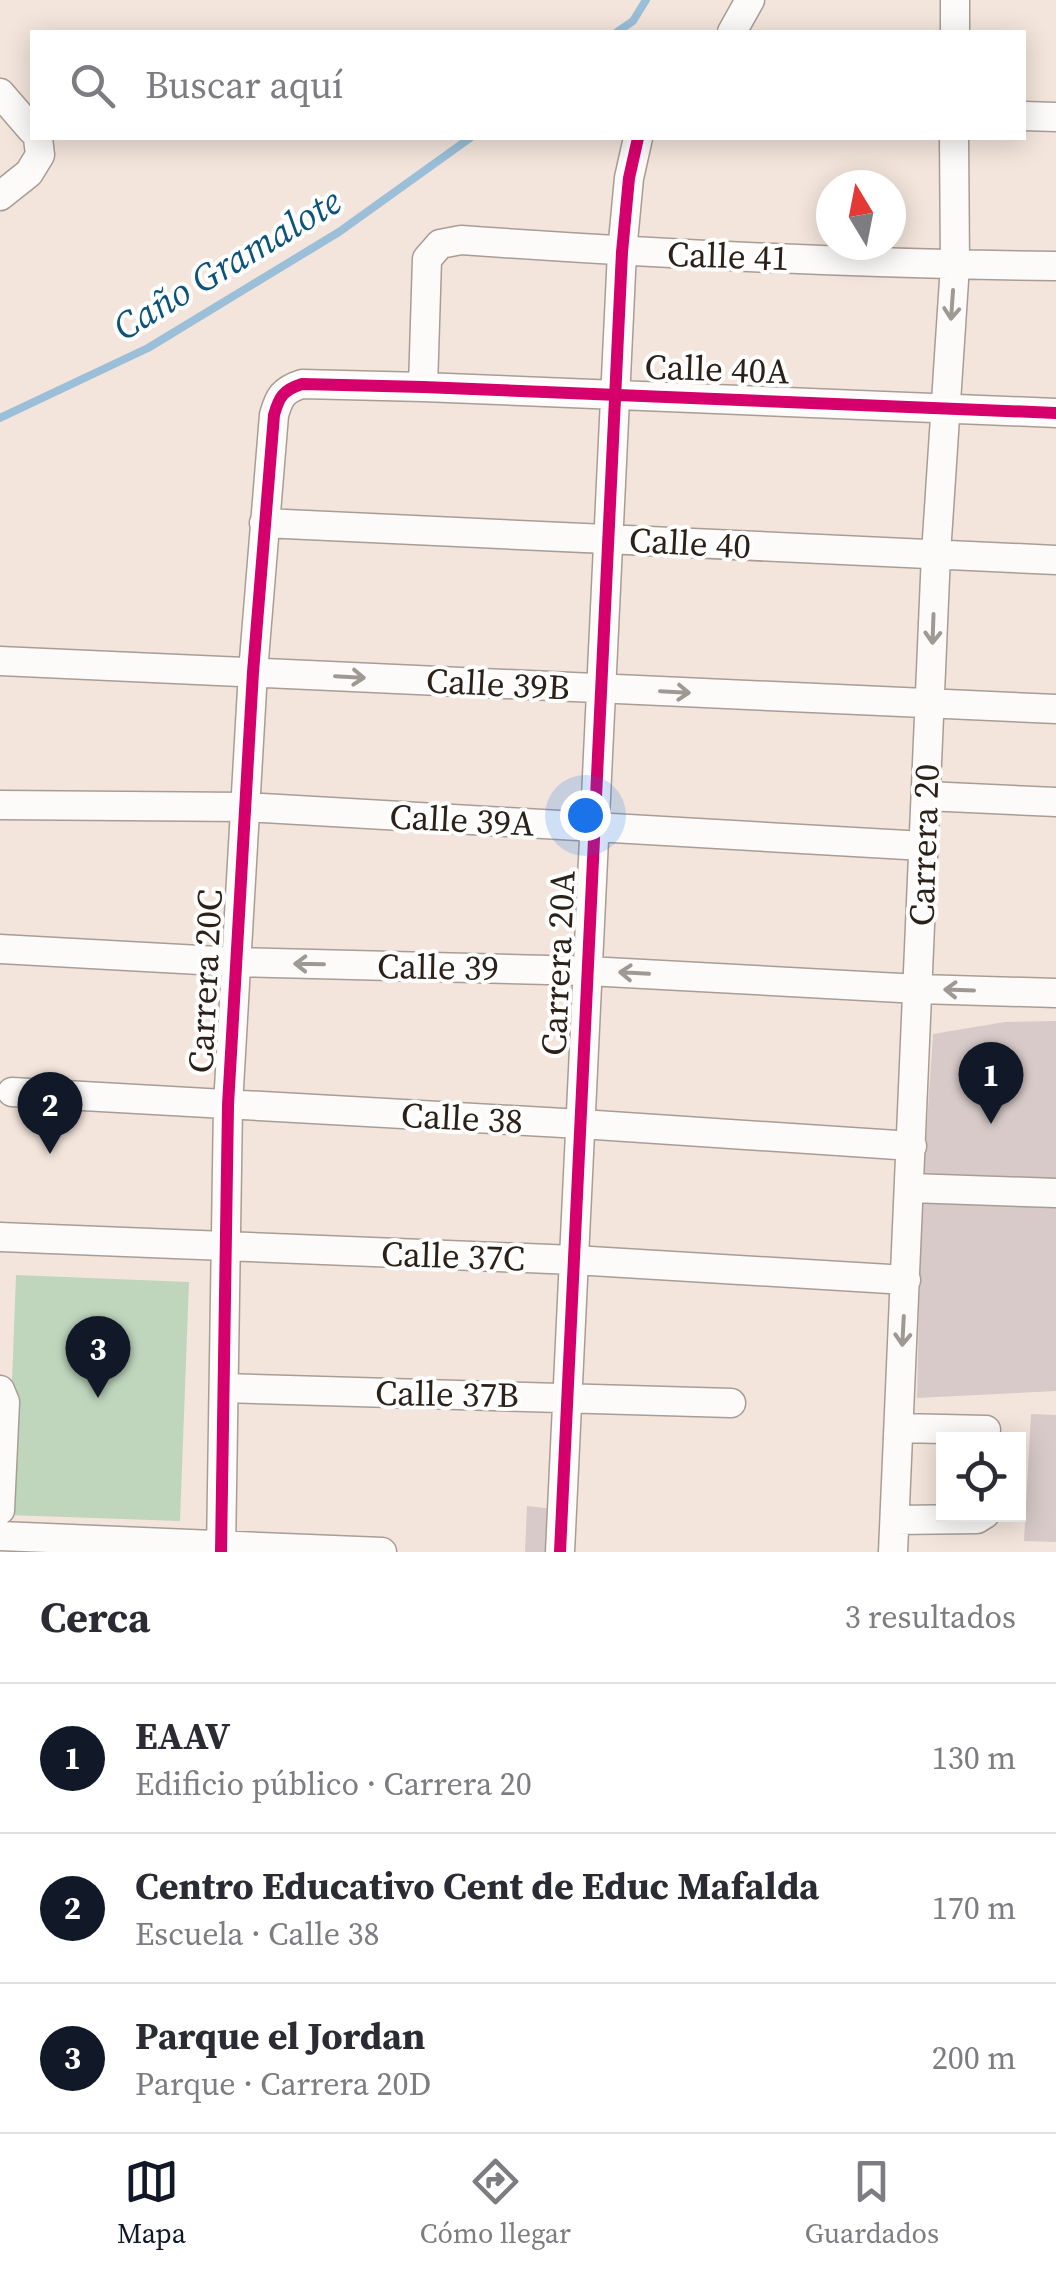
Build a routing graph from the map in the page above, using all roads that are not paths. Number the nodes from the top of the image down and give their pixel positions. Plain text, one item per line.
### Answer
1 (750, 0) edge
2 (955, 0) edge
3 (733, 30) edge
4 (955, 30) edge
5 (0, 93) edge
6 (1026, 116) edge
7 (1056, 117) edge
8 (30, 128) edge
9 (38, 140) edge
10 (638, 140) edge
11 (954, 140) edge
12 (0, 196) edge
13 (622, 252) junction
14 (955, 265) junction
15 (1056, 266) edge
16 (422, 387) junction
17 (616, 395) junction
18 (945, 409) junction
19 (1056, 414) edge
20 (274, 415) joint
21 (264, 523) junction
22 (609, 539) junction
23 (936, 554) junction
24 (1056, 560) edge
25 (0, 661) edge
26 (252, 672) junction
27 (601, 688) junction
28 (930, 704) junction
29 (1056, 709) edge
30 (926, 796) junction
31 (1056, 802) edge
32 (0, 805) edge
33 (246, 808) junction
34 (595, 828) junction
35 (924, 846) junction
36 (0, 950) edge
37 (236, 962) junction
38 (588, 971) junction
39 (919, 989) junction
40 (1056, 993) edge
41 (12, 1092) dead end
42 (228, 1105) junction
43 (581, 1124) junction
44 (912, 1146) junction
45 (910, 1188) junction
46 (1056, 1193) edge
47 (0, 1237) edge
48 (226, 1248) junction
49 (574, 1260) junction
50 (906, 1280) junction
51 (224, 1388) junction
52 (0, 1390) edge
53 (568, 1397) junction
54 (731, 1403) dead end
55 (899, 1428) junction
56 (986, 1430) dead end
57 (0, 1510) edge
58 (895, 1520) junction
59 (936, 1520) edge
60 (0, 1536) edge
61 (221, 1549) edge
62 (382, 1552) edge
63 (560, 1552) edge
64 (893, 1552) edge

1 - 3 street
2 - 4 street
5 - 8 street
6 - 7 street
9 - 12 street
10 - 13 street, Carrera 20A
11 - 14 street, Carrera 20
13 - 14 street, Calle 41
13 - 16 street, Calle 41
13 - 17 street, Carrera 20A
14 - 15 street, Calle 41
14 -> 18 street, Carrera 20
16 - 17 street, Calle 40A
16 - 20 street, Calle 40A
17 - 18 street, Calle 40A
17 - 22 street, Carrera 20A
18 - 19 street, Calle 40A
18 - 23 street, Carrera 20
20 - 21 street, Carrera 20C
21 - 22 street, Calle 40
21 - 26 street, Carrera 20C
22 - 23 street, Calle 40
22 - 27 street, Carrera 20A
23 - 24 street, Calle 40
23 -> 28 street, Carrera 20
25 - 26 street, Calle 39B
26 -> 27 street, Calle 39B
26 - 33 street, Carrera 20C
27 -> 28 street, Calle 39B
27 - 34 street, Carrera 20A
28 - 29 street, Calle 39B
28 - 30 street, Carrera 20
30 - 31 street
30 - 35 street, Carrera 20
32 - 33 street, Calle 39A
33 - 34 street, Calle 39A
33 - 37 street, Carrera 20C
34 - 35 street, Calle 39A
34 - 38 street, Carrera 20A
35 - 39 street, Carrera 20
36 - 37 street, Calle 39
38 -> 37 street, Calle 39
37 - 42 street, Carrera 20C
39 -> 38 street, Calle 39
38 - 43 street, Carrera 20A
40 -> 39 street, Calle 39
39 - 44 street, Carrera 20
41 - 42 street, Calle 38
42 - 43 street, Calle 38
42 - 48 street, Carrera 20C
43 - 44 street, Calle 38
43 - 49 street, Carrera 20A
44 - 45 street, Carrera 20
45 - 46 street
45 - 50 street, Carrera 20
47 - 48 street, Calle 37C
48 - 49 street, Calle 37C
48 - 51 street, Carrera 20C
49 - 50 street, Calle 37C
49 - 53 street, Carrera 20A
50 -> 55 street, Carrera 20
51 - 53 street, Calle 37B
51 - 61 street, Carrera 20C
52 - 57 street
53 - 54 street, Calle 37B
53 - 63 street, Carrera 20A
55 - 56 street
55 - 58 street, Carrera 20
58 - 59 street
58 - 64 street, Carrera 20
60 - 61 street
61 - 62 street

